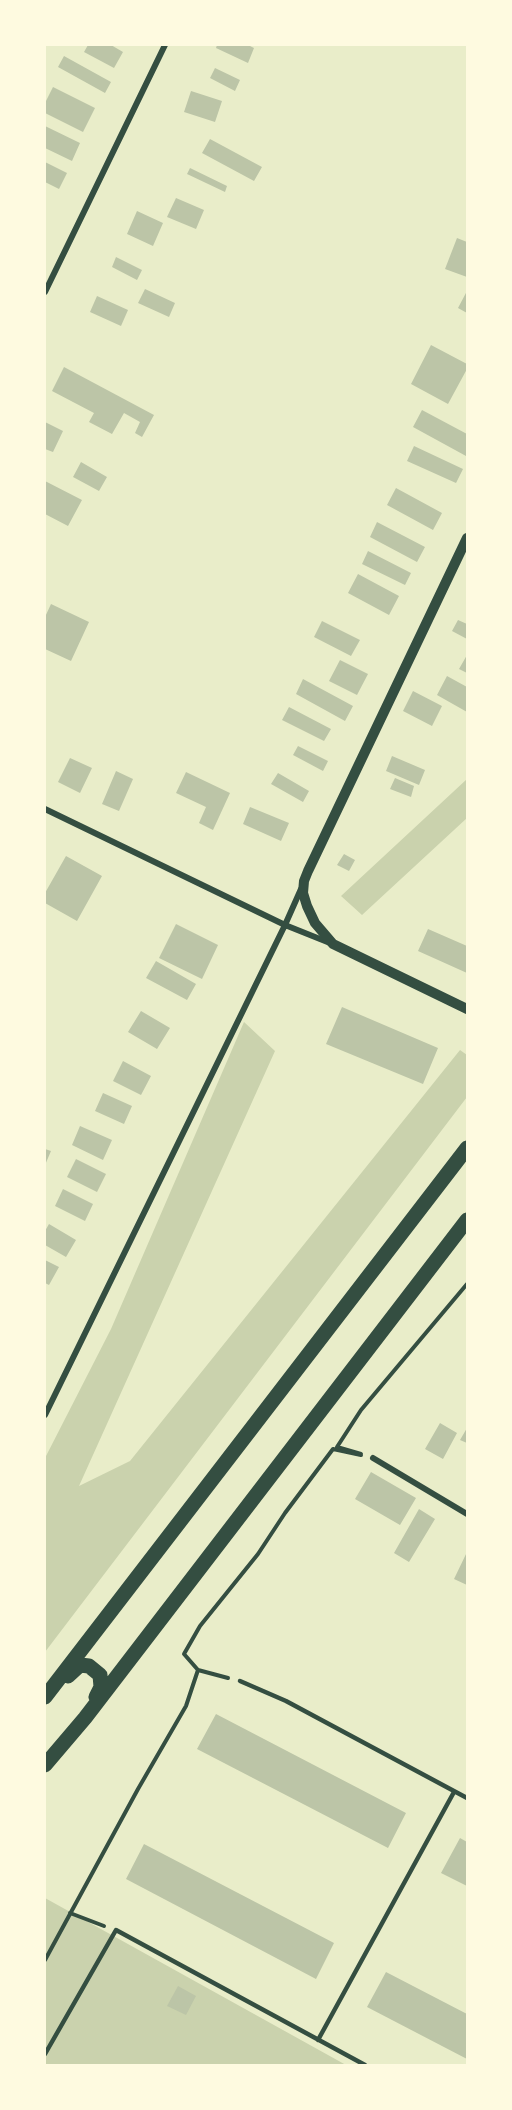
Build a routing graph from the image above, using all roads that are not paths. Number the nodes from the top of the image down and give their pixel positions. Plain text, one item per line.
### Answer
1 (165, 45) edge
2 (45, 292) edge
3 (467, 538) edge
4 (45, 809) edge
5 (304, 881) junction
6 (285, 925) junction
7 (333, 944) junction
8 (467, 1009) edge
9 (467, 1148) edge
10 (467, 1220) edge
11 (45, 1415) edge
12 (373, 1458) road end
13 (467, 1514) edge
14 (240, 1681) road end
15 (47, 1694) edge
16 (85, 1718) junction
17 (45, 1765) edge
18 (454, 1792) junction
19 (467, 1798) edge
20 (318, 2040) junction
21 (45, 2054) edge
22 (365, 2065) edge

1 - 2 street
3 - 5 street
4 - 6 street
5 - 6 street
5 - 7 street
6 - 7 street
6 - 11 street
7 - 8 street
9 - 15 highway
10 - 16 highway
12 - 13 street
14 - 18 lane
15 - 16 highway
16 - 17 highway
18 - 19 lane
18 - 20 lane
20 - 21 lane
20 - 22 lane

